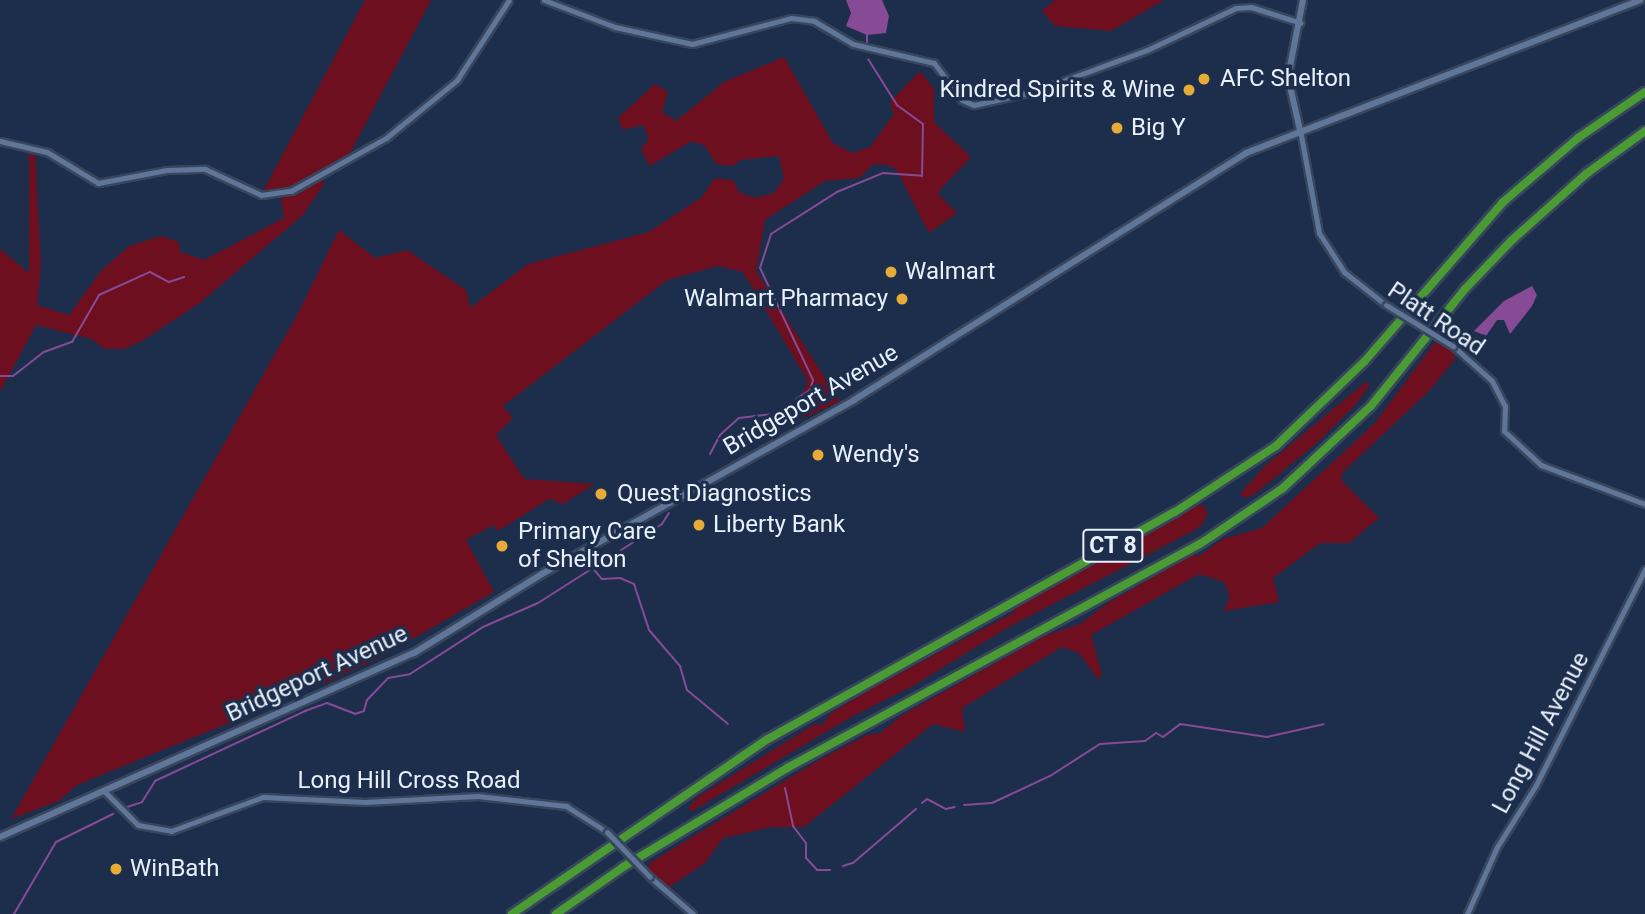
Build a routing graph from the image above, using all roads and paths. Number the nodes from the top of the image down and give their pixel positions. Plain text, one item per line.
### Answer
1 (509, 0) edge
2 (544, 0) edge
3 (1303, 0) edge
4 (1640, 0) edge
5 (1301, 23) junction
6 (1645, 92) edge
7 (1300, 130) junction
8 (1645, 131) edge
9 (0, 141) edge
10 (1645, 504) edge
11 (1645, 569) edge
12 (104, 791) junction
13 (0, 837) edge
14 (512, 914) edge
15 (556, 914) edge
16 (693, 914) edge
17 (1467, 914) edge

1 - 9 street
2 - 5 street
3 - 5 main road
4 - 7 main road, Bridgeport Avenue
5 - 7 main road
6 - 14 highway, CT 8
7 - 10 street, Platt Road, bridge
7 - 12 main road, Bridgeport Avenue
8 - 15 highway, CT 8
11 - 17 street, Long Hill Avenue
12 - 13 main road, Bridgeport Avenue
12 - 16 street, Long Hill Cross Road, bridge

